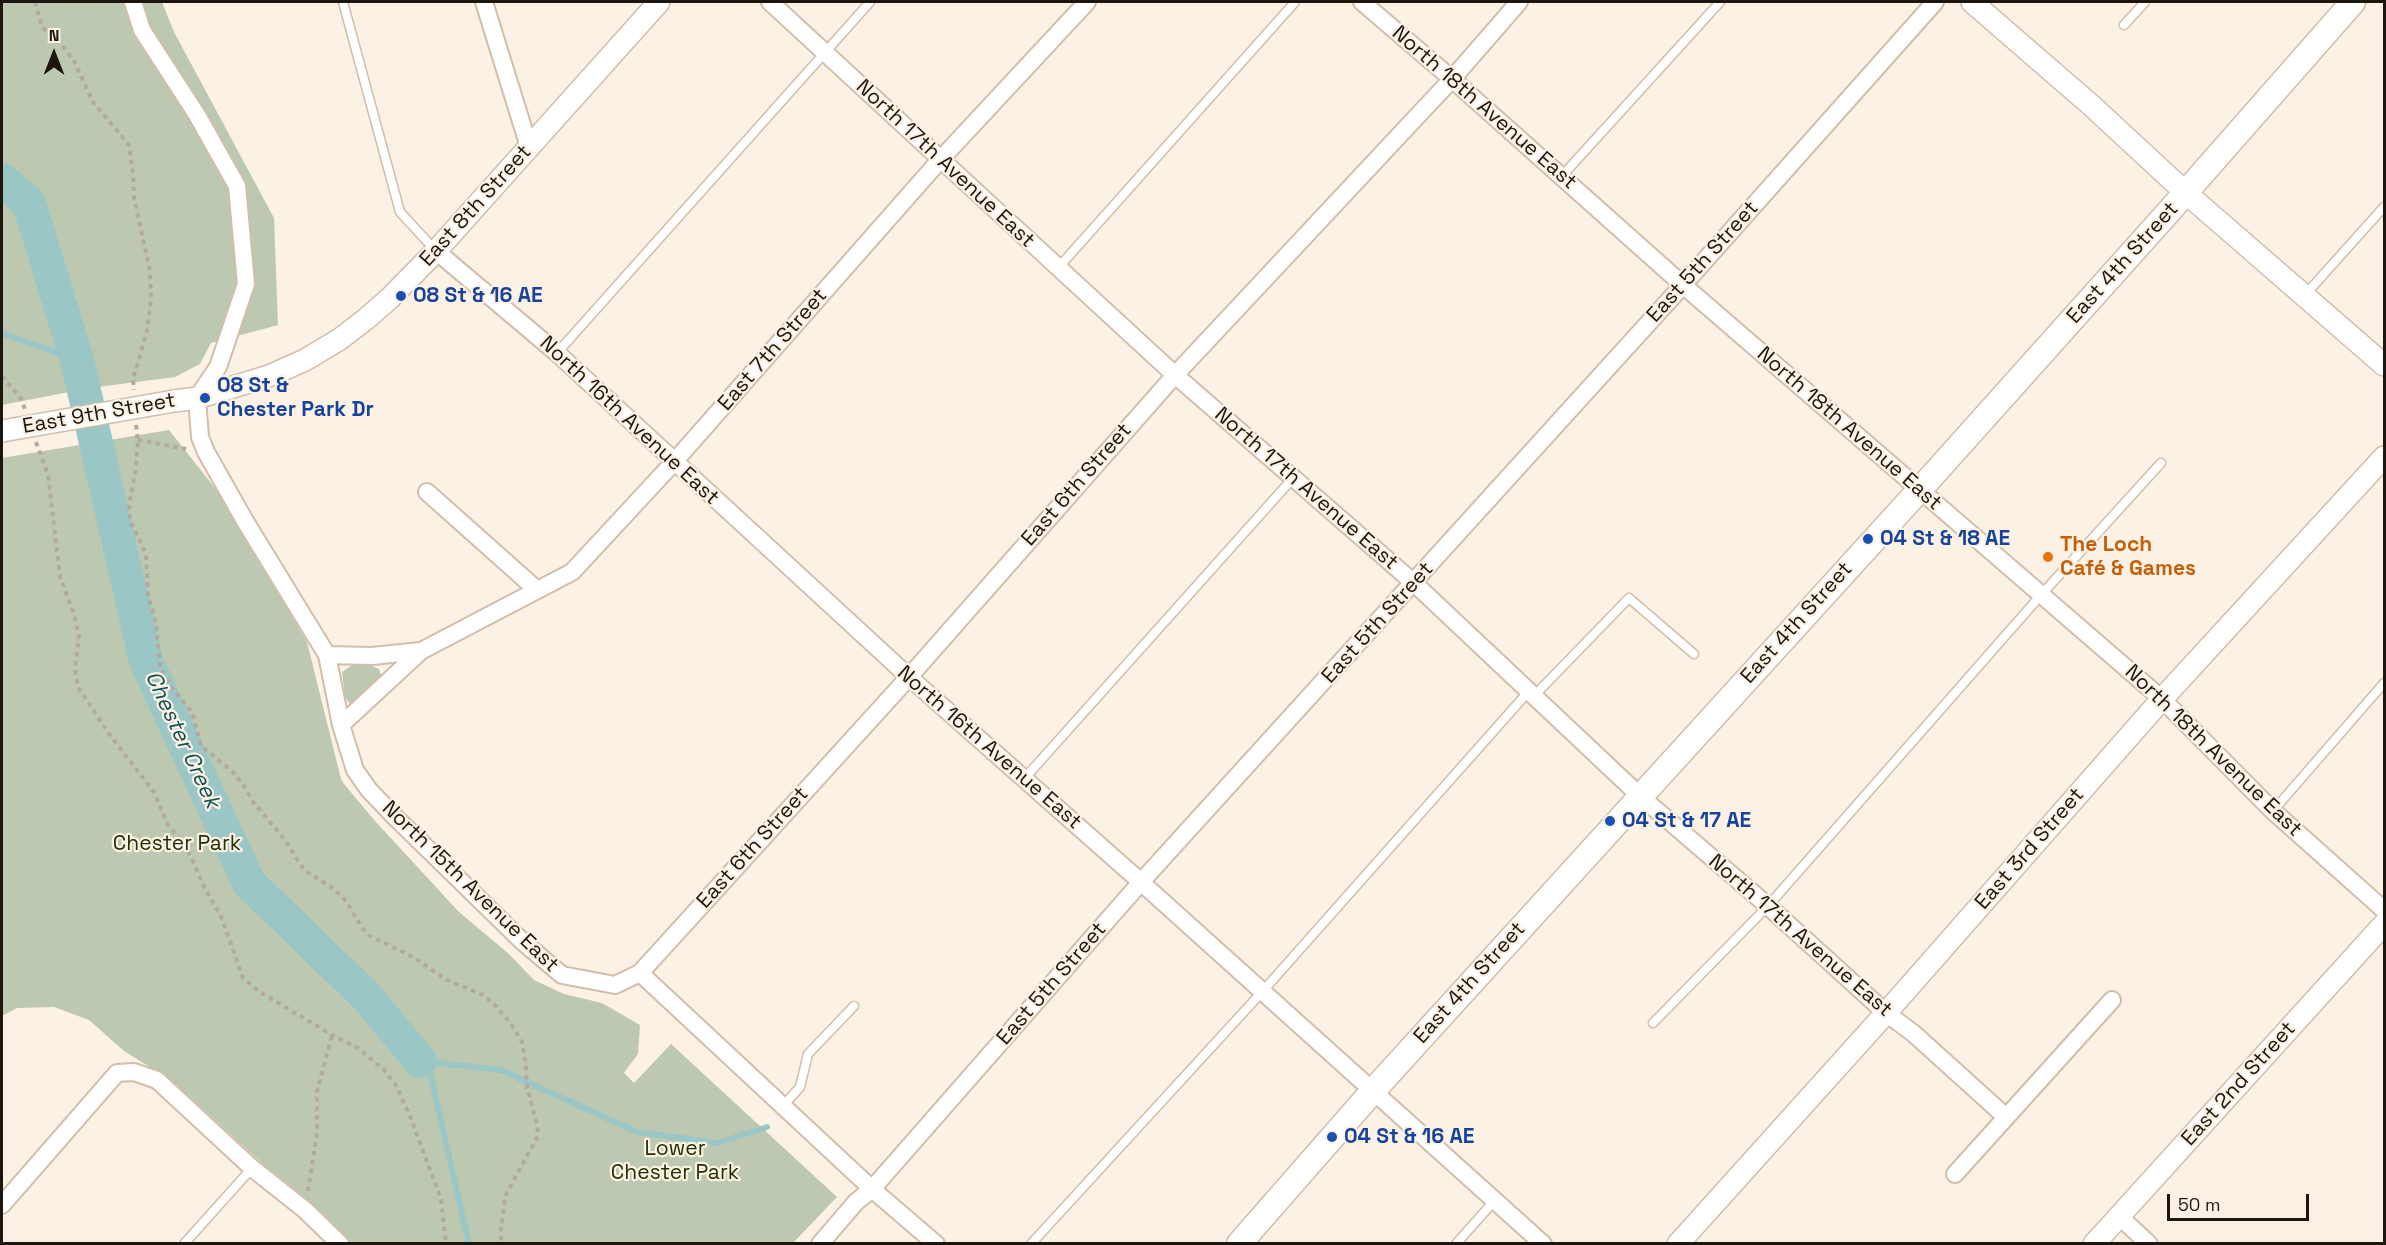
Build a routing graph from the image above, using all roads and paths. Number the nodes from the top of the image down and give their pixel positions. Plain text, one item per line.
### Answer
1 (35, 2) edge
2 (133, 2) edge
3 (343, 2) edge
4 (484, 2) edge
5 (659, 2) edge
6 (770, 2) edge
7 (870, 2) edge
8 (1087, 2) edge
9 (1295, 2) edge
10 (1362, 2) edge
11 (1519, 2) edge
12 (1720, 2) edge
13 (1935, 2) edge
14 (1972, 2) edge
15 (2145, 2) edge
16 (2329, 2) edge
17 (2354, 2) edge
18 (2124, 25) dead end
19 (2325, 34) junction
20 (825, 52) junction
21 (1452, 79) junction
22 (529, 147) junction
23 (940, 160) junction
24 (1562, 176) junction
25 (2186, 193) junction
26 (2385, 207) edge
27 (436, 251) junction
28 (1058, 268) junction
29 (1683, 285) junction
30 (2305, 296) junction
31 (556, 353) junction
32 (2385, 365) edge
33 (1175, 375) junction
34 (2, 376) edge
35 (197, 398) junction
36 (135, 399) dead end
37 (28, 419) dead end
38 (136, 419) dead end
39 (2, 431) edge
40 (138, 440) junction
41 (36, 441) dead end
42 (186, 449) dead end
43 (2385, 457) edge
44 (674, 462) junction
45 (2161, 463) dead end
46 (1293, 478) junction
47 (1919, 490) junction
48 (427, 492) dead end
49 (1414, 583) junction
50 (537, 590) junction
51 (2041, 595) junction
52 (421, 651) junction
53 (1694, 654) dead end
54 (327, 655) junction
55 (909, 677) junction
56 (2385, 683) edge
57 (1531, 694) junction
58 (2162, 699) junction
59 (341, 725) junction
60 (1024, 779) junction
61 (1640, 796) junction
62 (2273, 811) junction
63 (1142, 882) junction
64 (1768, 906) junction
65 (2385, 910) edge
66 (2385, 924) edge
67 (640, 973) junction
68 (1262, 992) junction
69 (2112, 1000) dead end
70 (854, 1006) dead end
71 (1886, 1013) junction
72 (1653, 1023) dead end
73 (332, 1035) junction
74 (1372, 1092) junction
75 (783, 1106) junction
76 (2006, 1117) junction
77 (252, 1168) junction
78 (1955, 1174) dead end
79 (872, 1189) junction
80 (1494, 1200) junction
81 (2, 1205) edge
82 (305, 1210) junction
83 (2119, 1216) junction
84 (184, 1244) edge
85 (340, 1244) edge
86 (446, 1244) edge
87 (501, 1244) edge
88 (820, 1244) edge
89 (936, 1244) edge
90 (1031, 1244) edge
91 (1239, 1244) edge
92 (1456, 1244) edge
93 (1543, 1244) edge
94 (1678, 1244) edge
95 (2094, 1244) edge
96 (2149, 1244) edge

1 - 36 path
2 - 35 street
3 - 27 lane
4 - 22 street
5 - 22 street, East 8th Street
6 - 20 street, North 17th Avenue East
7 - 20 lane
8 - 23 street, East 7th Street
9 - 28 lane
10 - 21 street, North 18th Avenue East
11 - 21 street, East 6th Street
12 - 24 lane
13 - 29 street, East 5th Street
14 - 25 street
15 - 18 lane
16 - 19 main road
17 - 19 main road, East 4th Street
19 - 25 main road, East 4th Street
20 - 23 street, North 17th Avenue East
20 - 31 lane
21 - 24 street, North 18th Avenue East
21 - 33 street, East 6th Street
22 - 27 street, East 8th Street
23 - 28 street, North 17th Avenue East
23 - 44 street, East 7th Street
24 - 29 street, North 18th Avenue East
25 - 30 street
25 - 47 main road, East 4th Street
26 - 30 lane
27 - 31 street, North 16th Avenue East
27 - 35 street, East 8th Street
28 - 33 street, North 17th Avenue East
29 - 47 street, North 18th Avenue East
29 - 49 street, East 5th Street
30 - 32 street
31 - 44 street, North 16th Avenue East
33 - 46 street, North 17th Avenue East
33 - 55 street, East 6th Street
34 - 37 path
35 - 39 street, East 9th Street, bridge
35 - 54 street, North 15th Avenue East
38 - 40 path
40 - 42 path
40 - 87 path
41 - 73 path
43 - 58 street, East 3rd Street
44 - 50 street, East 7th Street
44 - 55 street, North 16th Avenue East
45 - 51 lane
46 - 49 street, North 17th Avenue East
46 - 60 lane
47 - 51 street, North 18th Avenue East
47 - 61 main road, East 4th Street
48 - 50 street
49 - 57 street, North 17th Avenue East
49 - 63 street, East 5th Street
50 - 52 street, East 7th Street
51 - 58 street, North 18th Avenue East
51 - 64 lane
52 - 54 street, East 7th Street
52 - 59 street, East 7th Street
53 - 57 lane
54 - 59 street, North 15th Avenue East
55 - 60 street, North 16th Avenue East
55 - 67 street, East 6th Street
56 - 62 lane
57 - 61 street, North 17th Avenue East
57 - 68 lane
58 - 62 street, North 18th Avenue East
58 - 71 street, East 3rd Street
59 - 67 street, North 15th Avenue East
60 - 63 street, North 16th Avenue East
61 - 64 street, North 17th Avenue East
61 - 74 main road, East 4th Street
62 - 65 street, North 18th Avenue East
63 - 68 street, North 16th Avenue East
63 - 79 street, East 5th Street
64 - 71 street, North 17th Avenue East
64 - 72 lane
66 - 83 street, East 2nd Street
67 - 75 street
68 - 74 street, North 16th Avenue East
68 - 90 lane
69 - 76 street
70 - 75 lane
71 - 76 street, North 17th Avenue East
71 - 94 street, East 3rd Street
73 - 82 path
73 - 86 path
74 - 80 street, North 16th Avenue East
74 - 91 main road, East 4th Street
75 - 79 street
76 - 78 street
77 - 81 street
77 - 82 street
77 - 84 lane
79 - 88 street, East 5th Street
79 - 89 street
80 - 92 lane
80 - 93 street, North 16th Avenue East
82 - 85 street
83 - 95 street, East 2nd Street
83 - 96 street

